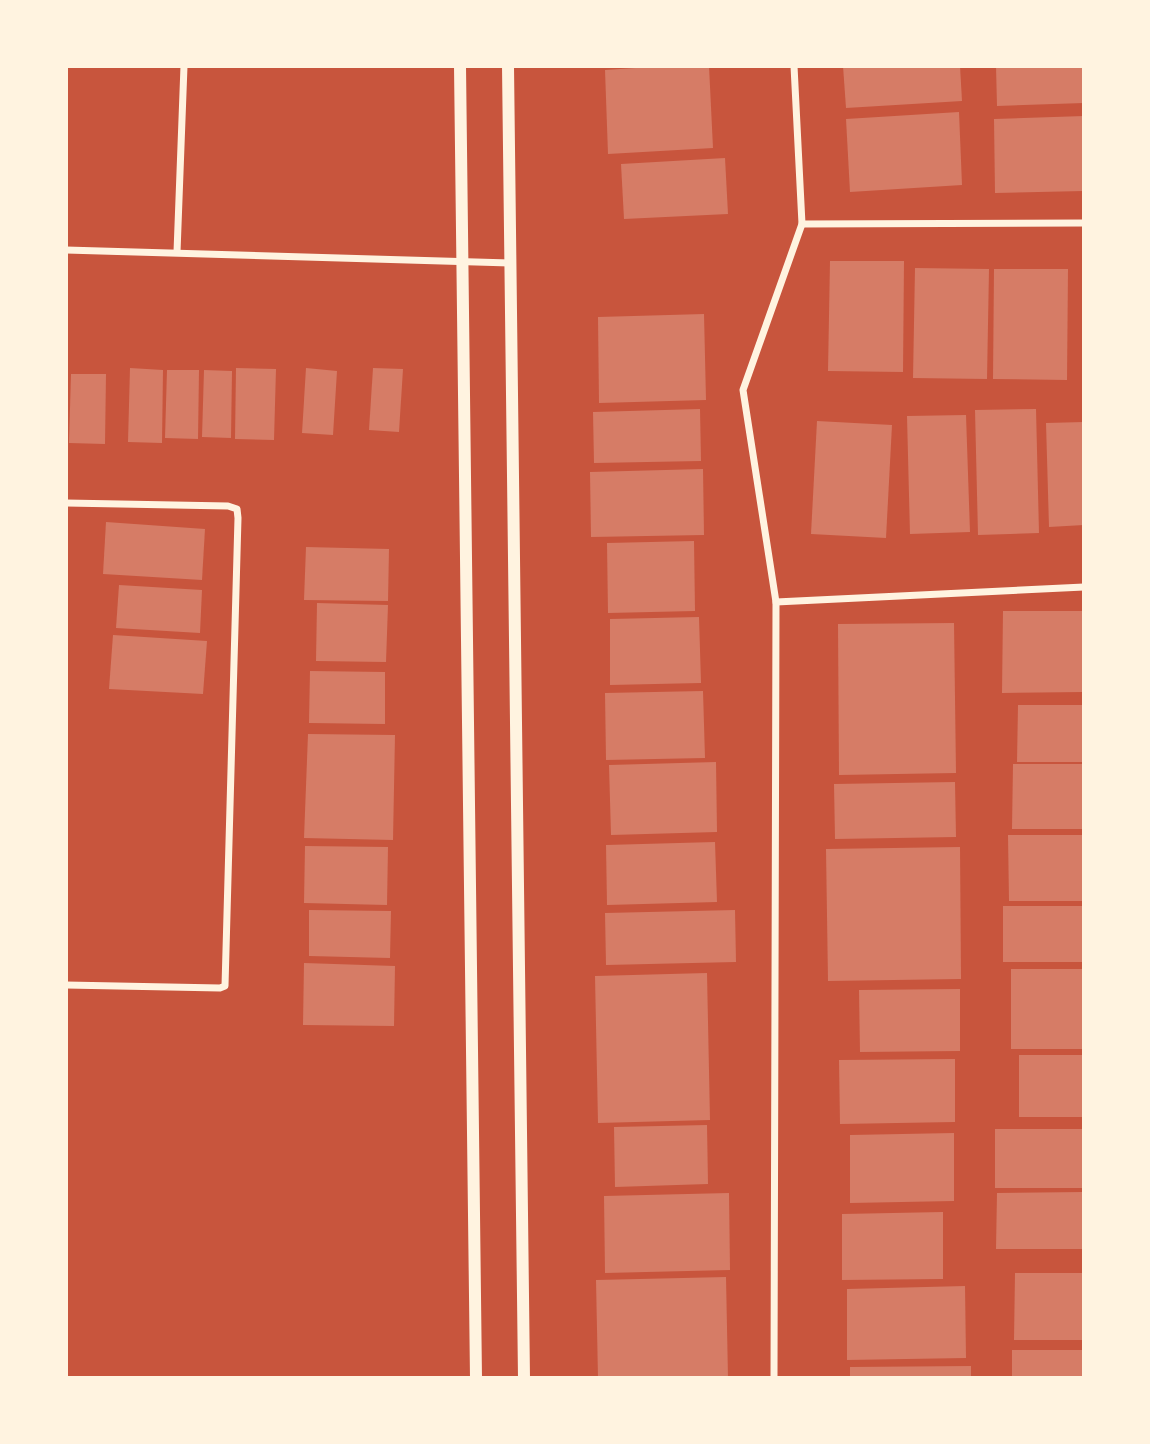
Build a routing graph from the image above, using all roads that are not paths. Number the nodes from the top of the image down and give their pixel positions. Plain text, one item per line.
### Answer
1 (184, 66) edge
2 (460, 66) edge
3 (508, 66) edge
4 (794, 66) edge
5 (1083, 223) edge
6 (802, 224) junction
7 (66, 250) edge
8 (177, 252) junction
9 (463, 261) junction
10 (510, 263) junction
11 (66, 503) edge
12 (1083, 587) edge
13 (776, 602) junction
14 (66, 985) edge
15 (475, 1377) edge
16 (524, 1377) edge
17 (774, 1377) edge

1 - 8 street
2 - 9 street
3 - 10 street
4 - 6 street
5 - 6 street
6 - 13 street
7 - 8 street
8 - 9 street
9 - 10 street
9 - 15 street
10 - 16 street
11 - 14 street
12 - 13 street
13 - 17 street

